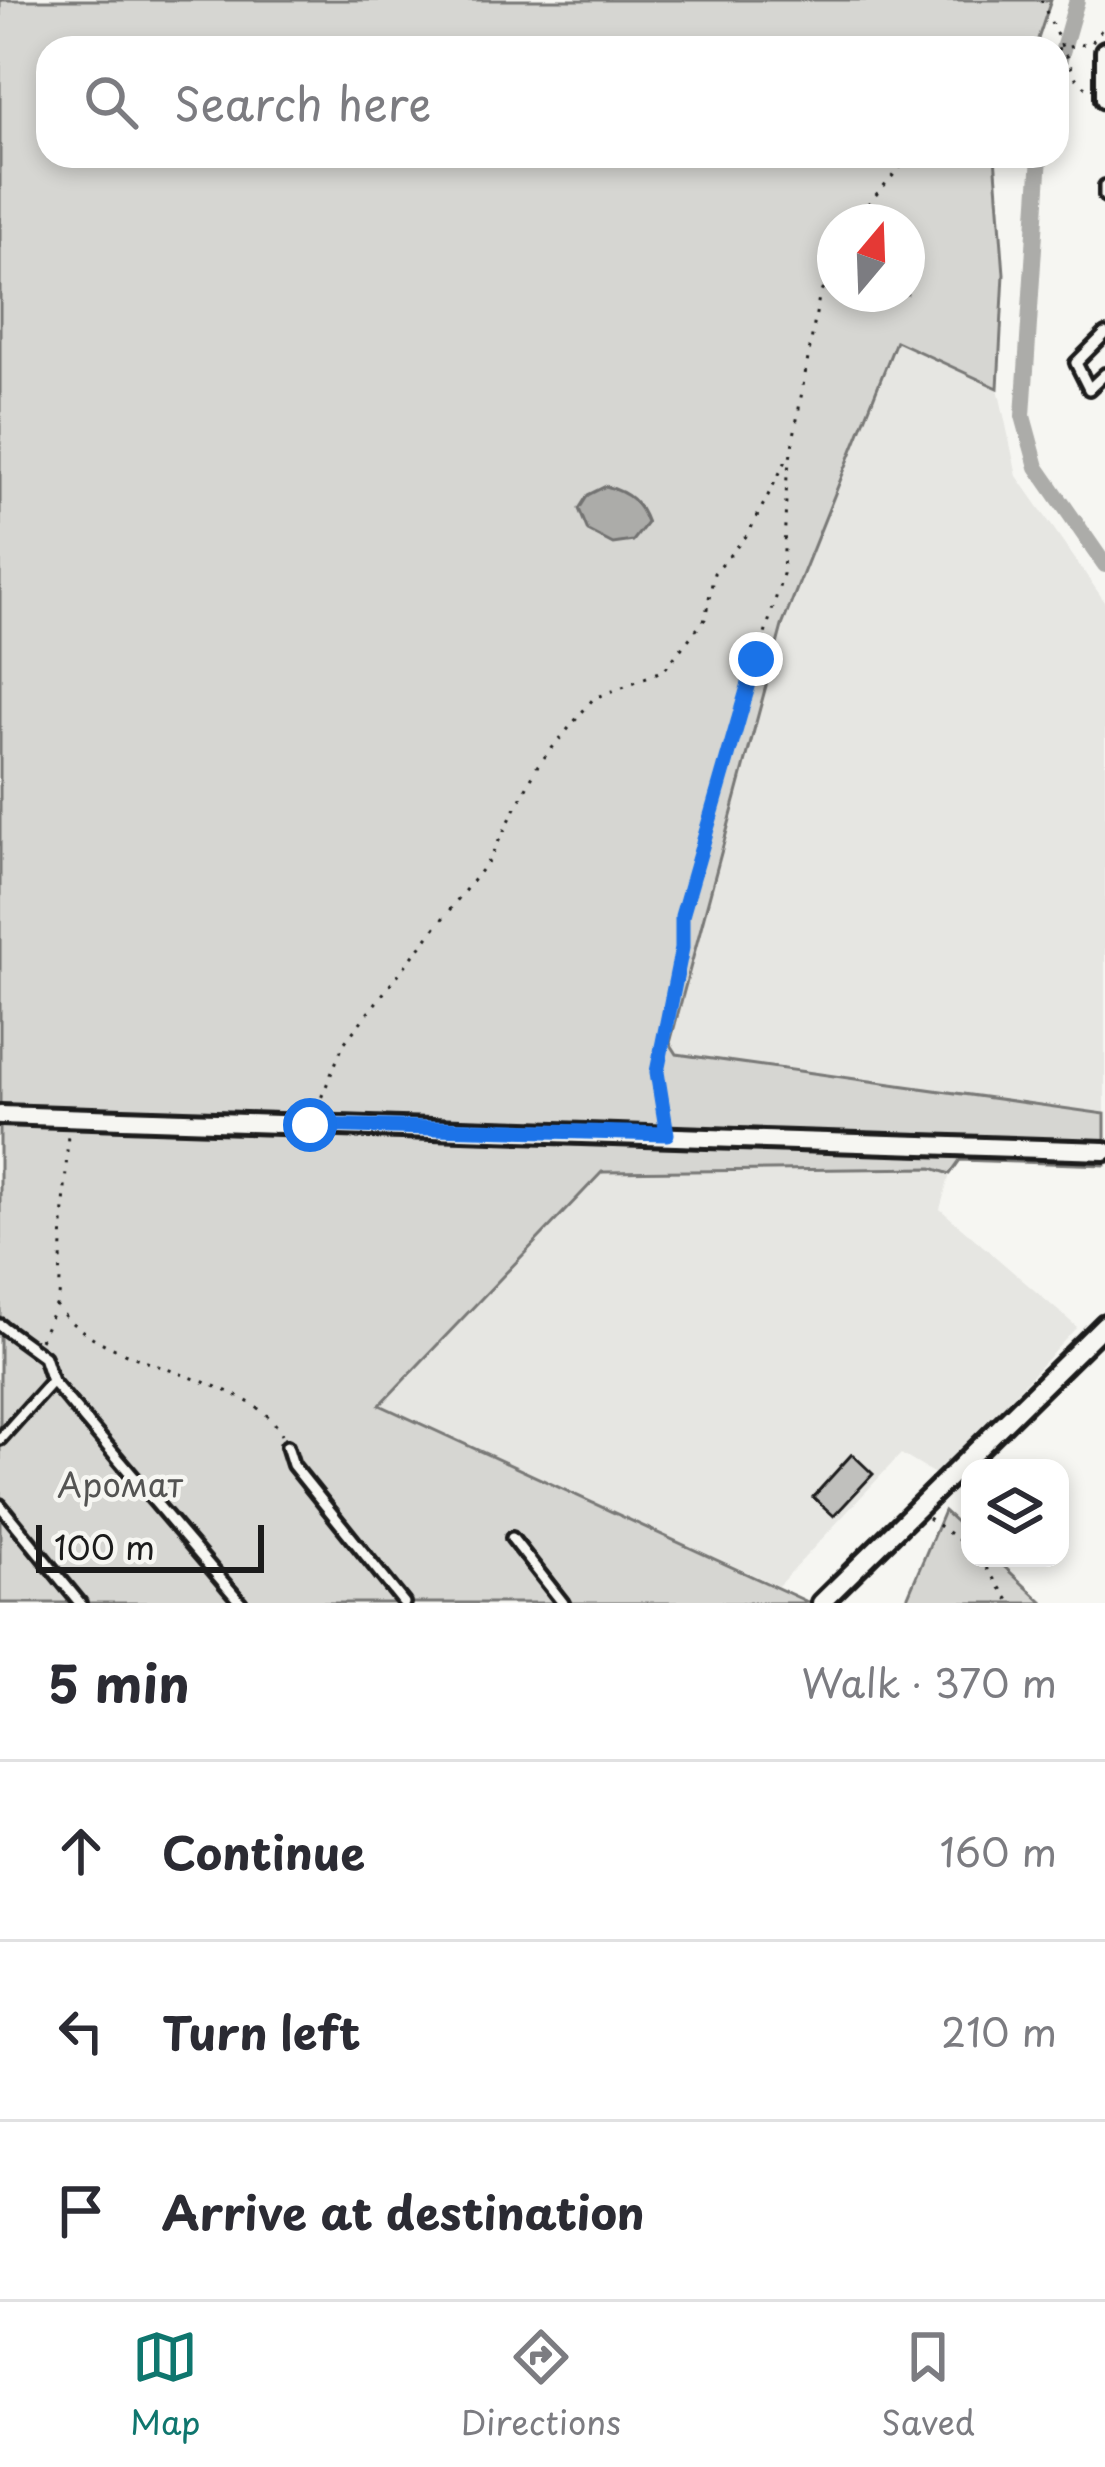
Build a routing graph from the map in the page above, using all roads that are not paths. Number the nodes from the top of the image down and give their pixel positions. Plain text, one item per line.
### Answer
1 (1103, 56) edge
2 (1098, 96) edge
3 (1105, 186) edge
4 (1105, 196) edge
5 (1105, 334) edge
6 (1105, 374) edge
7 (0, 1115) edge
8 (1105, 1151) edge
9 (1105, 1324) edge
10 (0, 1325) edge
11 (52, 1381) junction
12 (0, 1439) edge
13 (286, 1446) road end
14 (0, 1505) edge
15 (512, 1538) dead end
16 (825, 1600) edge
17 (80, 1603) edge
18 (241, 1603) edge
19 (404, 1603) edge
20 (563, 1603) edge

1 - 2 street
3 - 4 lane
5 - 6 lane
7 - 8 street
9 - 16 street
10 - 11 lane
11 - 12 lane
11 - 18 lane
13 - 19 lane
14 - 17 lane
15 - 20 lane

